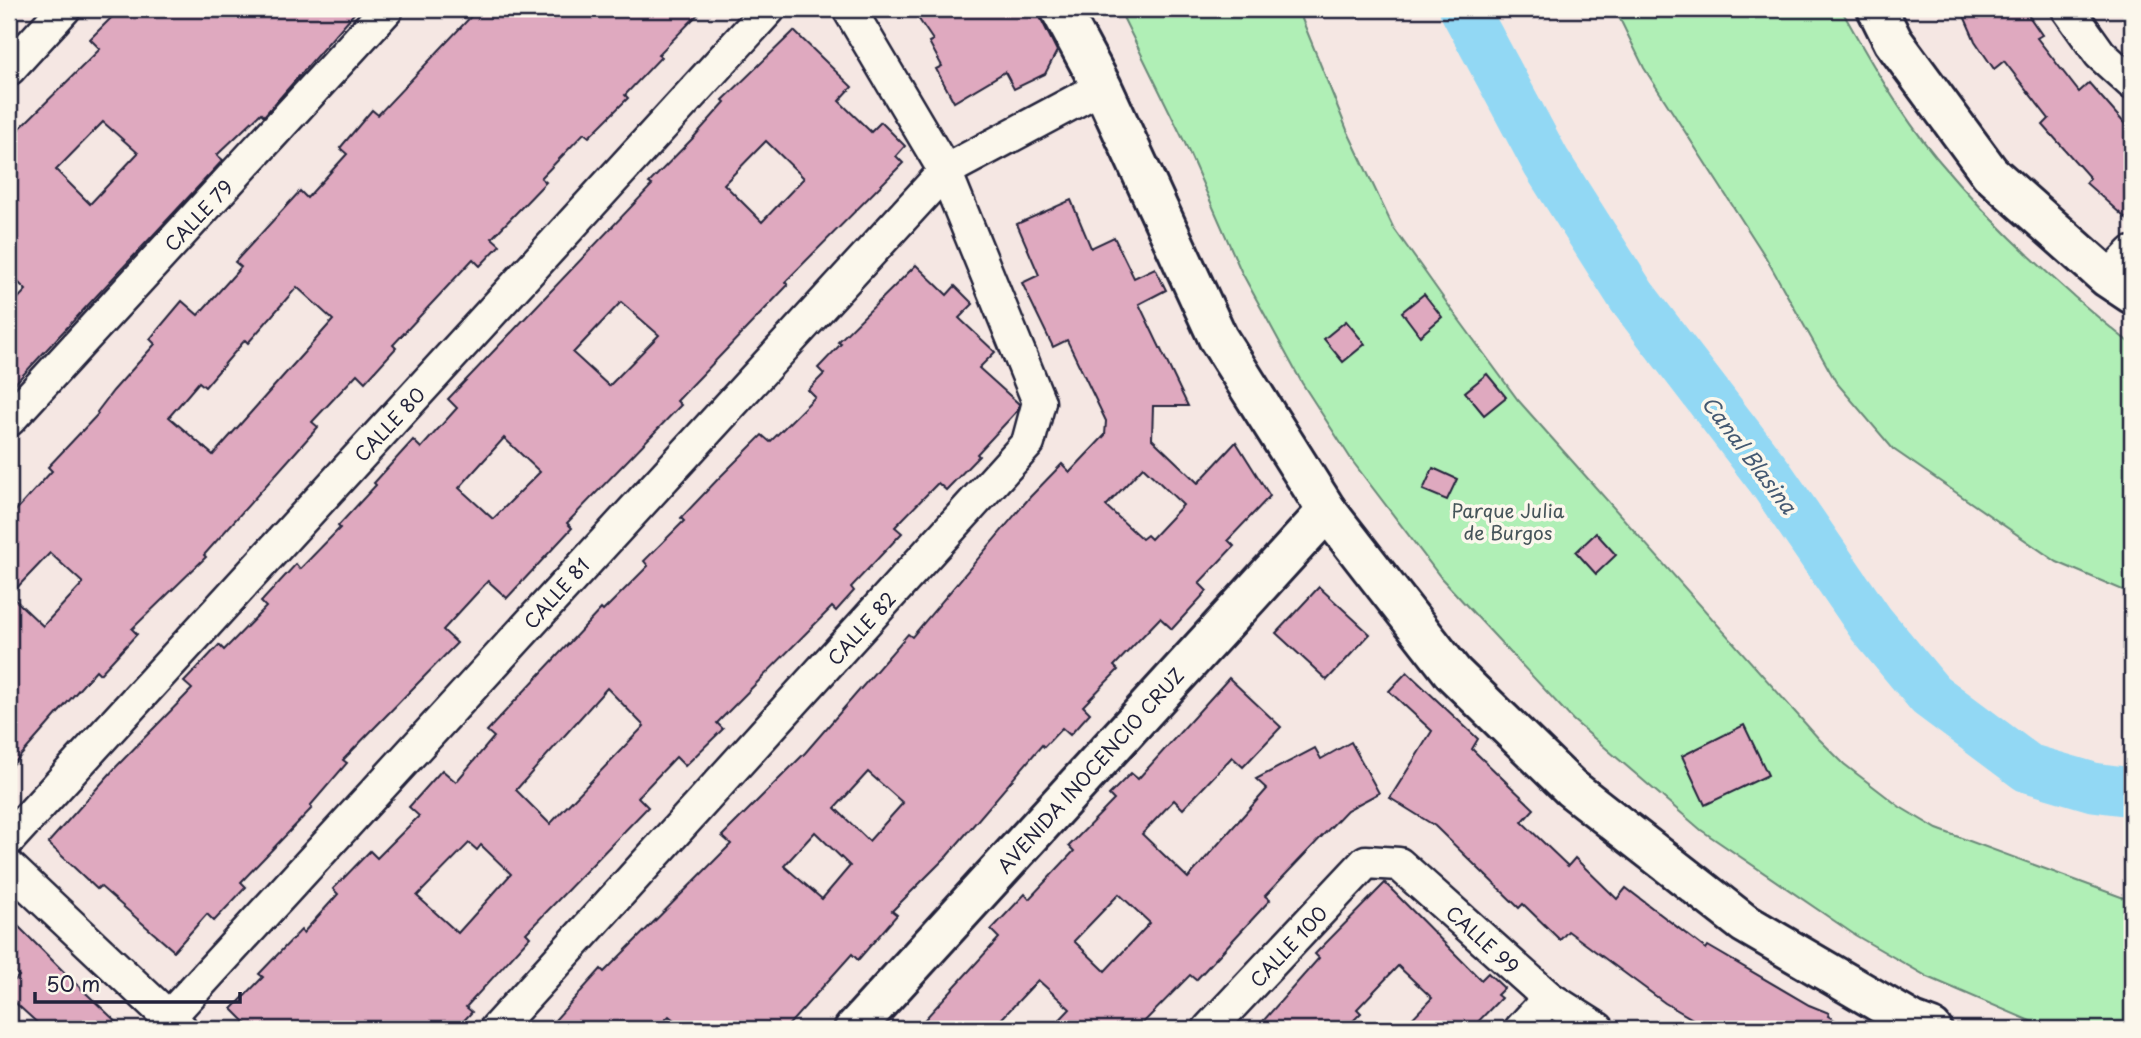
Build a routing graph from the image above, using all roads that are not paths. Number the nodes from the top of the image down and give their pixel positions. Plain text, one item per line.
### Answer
1 (64, 9) edge
2 (387, 9) edge
3 (769, 9) edge
4 (849, 9) edge
5 (1060, 9) edge
6 (1877, 9) edge
7 (2068, 9) edge
8 (9, 69) edge
9 (2132, 83) edge
10 (1102, 87) junction
11 (945, 171) junction
12 (2124, 275) edge
13 (9, 420) edge
14 (1327, 511) junction
15 (9, 839) edge
16 (1366, 862) joint
17 (9, 867) edge
18 (1549, 998) junction
19 (175, 1023) edge
20 (496, 1029) edge
21 (854, 1029) edge
22 (1209, 1029) edge
23 (1521, 1029) edge
24 (1598, 1029) edge
25 (1932, 1029) edge

1 - 8 street
2 - 13 street, CALLE 79
3 - 15 street, CALLE 80
4 - 11 street, CALLE 82
5 - 10 street
6 - 12 street
7 - 9 street
10 - 11 street, CALLE 81
10 - 14 street
11 - 19 street, CALLE 81
11 - 20 street, CALLE 82
14 - 21 street, AVENIDA INOCENCIO CRUZ
14 - 25 street
16 - 18 street, CALLE 99
16 - 22 street, CALLE 100
17 - 19 street
18 - 23 street
18 - 24 street, CALLE 99

